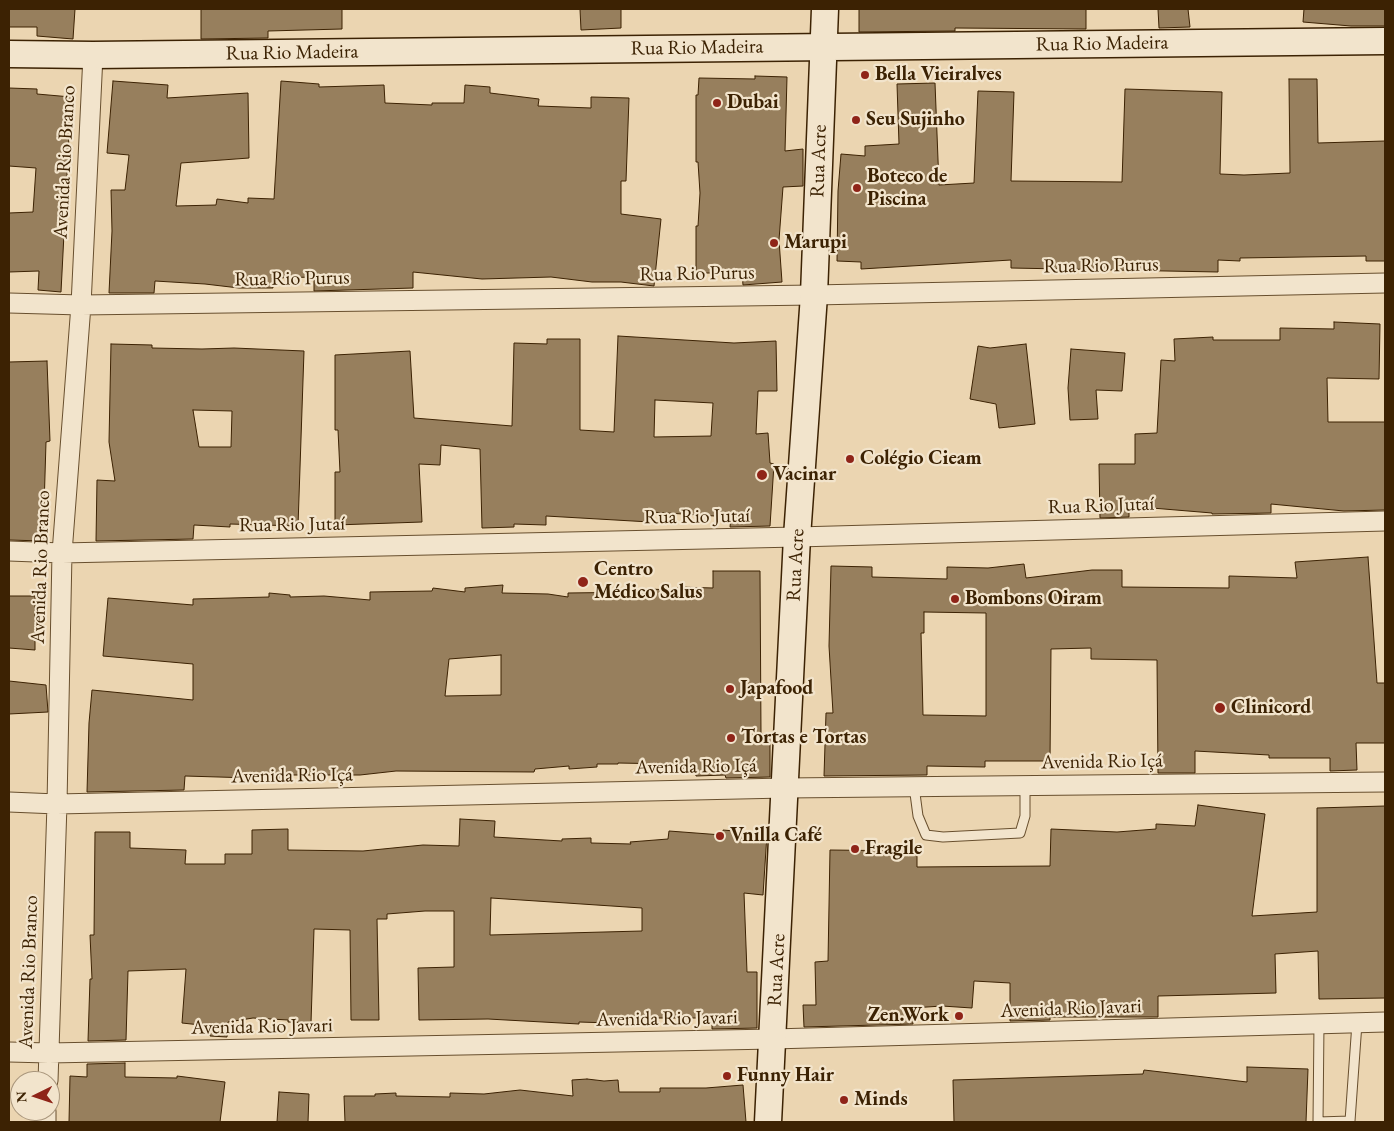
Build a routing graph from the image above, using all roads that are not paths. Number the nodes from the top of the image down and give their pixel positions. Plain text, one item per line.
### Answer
1 (825, 9) edge
2 (1385, 41) edge
3 (823, 46) junction
4 (9, 54) edge
5 (93, 55) junction
6 (1385, 283) edge
7 (814, 295) junction
8 (9, 303) edge
9 (80, 304) junction
10 (1385, 521) edge
11 (797, 537) junction
12 (9, 551) edge
13 (62, 553) junction
14 (1385, 782) edge
15 (1025, 785) junction
16 (914, 786) junction
17 (785, 788) junction
18 (9, 802) edge
19 (57, 804) junction
20 (1385, 1022) edge
21 (1357, 1023) junction
22 (1319, 1024) junction
23 (773, 1040) junction
24 (9, 1052) edge
25 (49, 1053) junction
26 (48, 1071) edge
27 (768, 1122) edge

1 - 3 street, Rua Acre
2 - 3 street, Rua Rio Madeira
3 - 5 street, Rua Rio Madeira
3 - 7 street, Rua Acre
4 - 5 street, Rua Rio Madeira
5 - 9 street, Avenida Rio Branco
6 - 7 street, Rua Rio Purus
7 - 9 street, Rua Rio Purus
7 - 11 street, Rua Acre
8 - 9 street, Rua Rio Purus
9 - 13 street, Avenida Rio Branco
10 - 11 street, Rua Rio Jutaí
11 - 13 street, Rua Rio Jutaí
11 - 17 street, Rua Acre
12 - 13 street, Rua Rio Jutaí
13 - 19 street, Avenida Rio Branco
14 - 15 street, Avenida Rio Içá
15 - 16 street, Avenida Rio Içá
15 - 16 lane
16 - 17 street, Avenida Rio Içá
17 - 19 street, Avenida Rio Içá
17 - 23 street, Rua Acre
18 - 19 street, Avenida Rio Içá
19 - 25 street, Avenida Rio Branco
20 - 21 street, Avenida Rio Javari
21 - 22 street, Avenida Rio Javari
21 - 22 lane
22 - 23 street, Avenida Rio Javari
23 - 25 street, Avenida Rio Javari
23 - 27 street, Rua Acre
24 - 25 street, Avenida Rio Javari
25 - 26 street, Avenida Rio Branco

